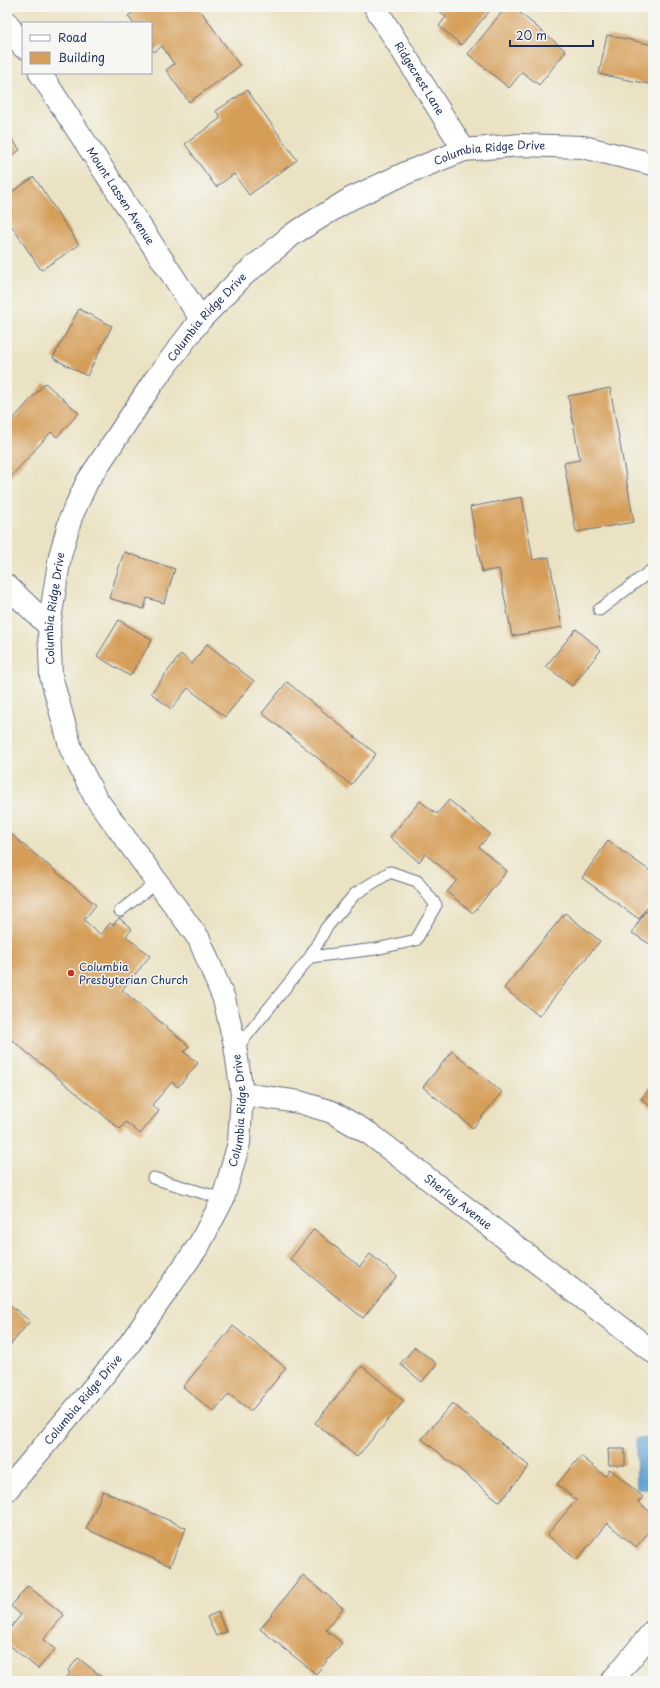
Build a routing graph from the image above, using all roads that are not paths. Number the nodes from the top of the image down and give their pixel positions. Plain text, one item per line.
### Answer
1 (375, 7) edge
2 (7, 23) edge
3 (22, 46) edge
4 (41, 74) edge
5 (464, 150) junction
6 (653, 164) edge
7 (201, 319) junction
8 (653, 569) edge
9 (7, 586) edge
10 (599, 610) dead end
11 (49, 626) junction
12 (157, 882) junction
13 (120, 911) dead end
14 (310, 957) junction
15 (236, 1050) junction
16 (242, 1094) junction
17 (153, 1178) dead end
18 (223, 1199) junction
19 (653, 1352) edge
20 (9, 1485) edge
21 (653, 1631) edge
22 (612, 1681) edge

1 - 5 street, Ridgecrest Lane
2 - 3 street
4 - 7 street, Mount Lassen Avenue
5 - 6 street, Columbia Ridge Drive
5 - 7 street, Columbia Ridge Drive
7 - 11 street, Columbia Ridge Drive
8 - 10 lane
9 - 11 street
11 - 12 street, Columbia Ridge Drive
12 - 13 lane
12 - 15 street, Columbia Ridge Drive
14 - 14 lane
14 - 15 lane
15 - 16 street, Columbia Ridge Drive
16 - 18 street, Columbia Ridge Drive
16 - 19 street, Sherley Avenue
17 - 18 lane
18 - 20 street, Columbia Ridge Drive
21 - 22 street

